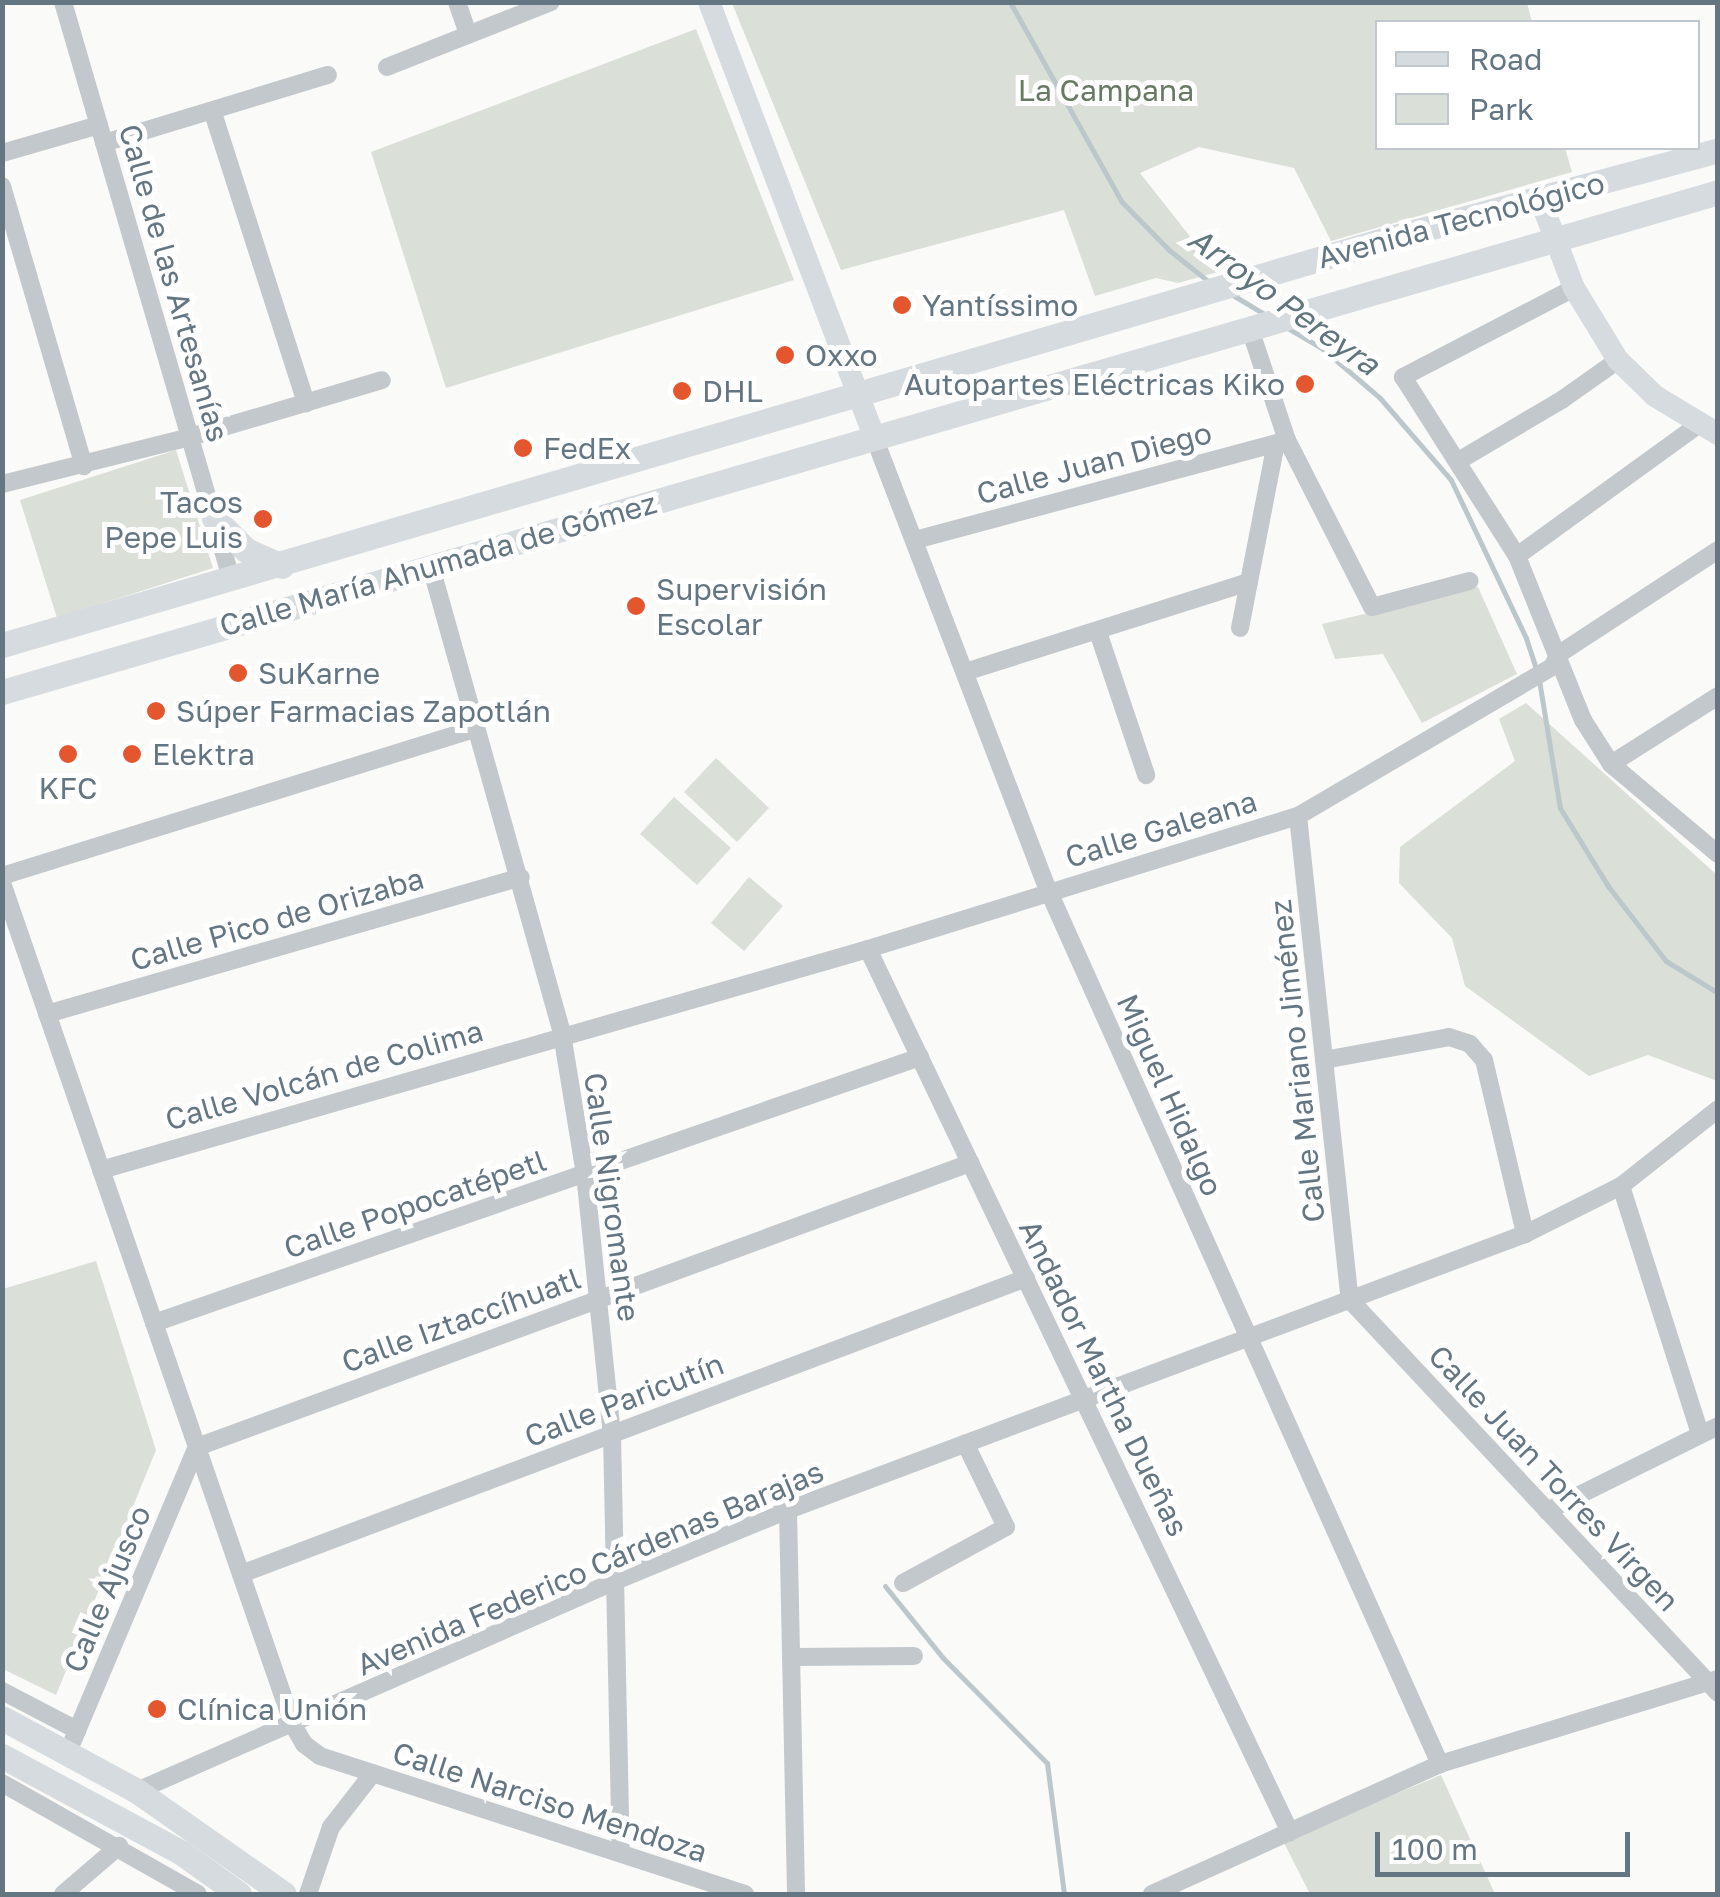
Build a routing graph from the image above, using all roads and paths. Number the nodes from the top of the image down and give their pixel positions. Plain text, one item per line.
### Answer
1 (63, 2) edge
2 (456, 2) edge
3 (551, 2) edge
4 (709, 2) edge
5 (468, 34) junction
6 (387, 67) dead end
7 (328, 76) dead end
8 (213, 112) junction
9 (102, 134) junction
10 (1718, 150) edge
11 (2, 153) edge
12 (2, 186) edge
13 (1718, 192) edge
14 (1539, 196) junction
15 (1554, 242) junction
16 (1574, 288) junction
17 (1254, 328) junction
18 (1618, 360) junction
19 (382, 380) dead end
20 (860, 394) junction
21 (306, 403) junction
22 (1708, 430) edge
23 (190, 437) junction
24 (874, 437) junction
25 (1282, 441) junction
26 (1460, 460) junction
27 (84, 466) junction
28 (2, 484) edge
29 (450, 513) junction
30 (214, 518) junction
31 (914, 540) junction
32 (1718, 550) edge
33 (468, 554) junction
34 (1517, 556) junction
35 (282, 566) junction
36 (431, 566) junction
37 (231, 578) junction
38 (1470, 580) dead end
39 (1249, 582) junction
40 (1240, 628) dead end
41 (1098, 632) junction
42 (2, 645) edge
43 (1556, 660) junction
44 (965, 672) junction
45 (2, 692) edge
46 (1718, 696) edge
47 (475, 728) junction
48 (1611, 764) junction
49 (1146, 775) dead end
50 (1298, 816) junction
51 (1710, 834) edge
52 (1718, 854) edge
53 (521, 876) junction
54 (2, 880) edge
55 (1048, 892) junction
56 (868, 948) junction
57 (48, 1014) junction
58 (562, 1034) junction
59 (920, 1057) junction
60 (1324, 1060) junction
61 (1718, 1109) edge
62 (970, 1162) junction
63 (101, 1170) junction
64 (585, 1174) junction
65 (1620, 1186) junction
66 (1524, 1234) junction
67 (1026, 1278) junction
68 (600, 1299) junction
69 (1350, 1300) junction
70 (154, 1323) junction
71 (1249, 1339) junction
72 (1084, 1399) junction
73 (1709, 1430) edge
74 (612, 1434) junction
75 (965, 1443) junction
76 (197, 1447) junction
77 (788, 1510) junction
78 (1547, 1511) junction
79 (241, 1574) junction
80 (618, 1580) junction
81 (903, 1583) dead end
82 (914, 1656) dead end
83 (794, 1657) junction
84 (1714, 1685) edge
85 (2, 1691) edge
86 (2, 1718) edge
87 (293, 1725) junction
88 (73, 1741) junction
89 (2, 1756) edge
90 (1433, 1767) junction
91 (373, 1773) junction
92 (2, 1783) edge
93 (137, 1792) junction
94 (1290, 1832) junction
95 (119, 1846) junction
96 (620, 1853) junction
97 (63, 1894) edge
98 (198, 1894) edge
99 (238, 1894) edge
100 (284, 1894) edge
101 (308, 1894) edge
102 (745, 1894) edge
103 (796, 1894) edge
104 (1152, 1894) edge

1 - 9 street, Calle de las Artesanías
2 - 5 street
3 - 5 street
4 - 20 main road
5 - 6 street
7 - 8 street
8 - 9 street
8 - 21 street
9 - 11 street
9 - 23 street, Calle de las Artesanías
10 - 14 main road, Avenida Tecnológico
12 - 27 street
13 - 15 main road, Avenida Tecnológico
14 - 15 main road
14 - 20 main road, Avenida Tecnológico
15 - 16 main road
15 - 17 main road, Avenida Tecnológico
16 - 18 main road
16 - 26 street
17 - 24 main road, Avenida Tecnológico
17 - 25 street
18 - 22 main road
18 - 26 street
19 - 21 street
20 - 24 main road
20 - 29 main road, Calle María Ahumada de Gómez
21 - 23 street
22 - 34 street
23 - 27 street
23 - 30 street, Calle de las Artesanías
24 - 31 street, Miguel Hidalgo
24 - 33 main road, Calle María Ahumada de Gómez
25 - 31 street, Calle Juan Diego
25 - 38 street
25 - 39 street
26 - 34 street
27 - 28 street
29 - 33 main road
29 - 35 main road, Calle María Ahumada de Gómez
30 - 35 main road
30 - 37 street, Calle de las Artesanías
31 - 44 street, Miguel Hidalgo
32 - 43 street, Calle Galeana
33 - 36 main road, Calle María Ahumada de Gómez
34 - 43 street
35 - 37 main road, Calle María Ahumada de Gómez
36 - 45 main road, Calle María Ahumada de Gómez
36 - 47 street, Calle Nigromante
37 - 42 main road, Calle María Ahumada de Gómez
39 - 40 street
39 - 41 street
41 - 44 street
41 - 49 street
43 - 48 street
43 - 50 street, Calle Galeana
44 - 55 street, Miguel Hidalgo
46 - 48 street
47 - 53 street, Calle Nigromante
47 - 54 street
48 - 51 street
50 - 55 street, Calle Galeana
50 - 60 street, Calle Mariano Jiménez
51 - 52 street
53 - 57 street, Calle Pico de Orizaba
53 - 58 street, Calle Nigromante
54 - 57 street
55 - 56 street, Calle Galeana
55 - 71 street, Miguel Hidalgo
56 - 58 street, Calle Galeana
56 - 59 street, Andador Martha Dueñas
57 - 63 street
58 - 63 street, Calle Volcán de Colima
58 - 64 street, Calle Nigromante
59 - 62 street, Andador Martha Dueñas
59 - 64 street, Calle Popocatépetl
60 - 66 street
60 - 69 street, Calle Mariano Jiménez
61 - 65 street, Avenida Federico Cárdenas Barajas
62 - 67 street, Andador Martha Dueñas
62 - 68 street, Calle Iztaccíhuatl
63 - 70 street
64 - 68 street, Calle Nigromante
64 - 70 street, Calle Popocatépetl
65 - 66 street, Avenida Federico Cárdenas Barajas
65 - 73 street
66 - 69 street, Avenida Federico Cárdenas Barajas
67 - 72 street, Andador Martha Dueñas
67 - 74 street, Calle Paricutín
68 - 74 street, Calle Nigromante
68 - 76 street, Calle Iztaccíhuatl
69 - 71 street, Avenida Federico Cárdenas Barajas
69 - 78 street, Calle Juan Torres Virgen
70 - 76 street
71 - 72 street, Avenida Federico Cárdenas Barajas
71 - 90 street, Miguel Hidalgo
72 - 75 street, Avenida Federico Cárdenas Barajas
72 - 94 street, Andador Martha Dueñas
73 - 78 street
74 - 79 street, Calle Paricutín
74 - 80 street, Calle Nigromante
75 - 77 street, Avenida Federico Cárdenas Barajas
75 - 81 street
76 - 79 street
76 - 88 street, Calle Ajusco
77 - 80 street, Avenida Federico Cárdenas Barajas
77 - 83 street
78 - 84 street, Calle Juan Torres Virgen
79 - 87 street
80 - 87 street, Avenida Federico Cárdenas Barajas
80 - 96 street, Calle Nigromante
82 - 83 street
83 - 103 street
84 - 90 street
85 - 88 street
86 - 88 main road
87 - 91 street, Calle Narciso Mendoza
87 - 93 street, Avenida Federico Cárdenas Barajas
88 - 93 main road
89 - 99 main road
90 - 94 street
91 - 96 street, Calle Narciso Mendoza
91 - 101 street
92 - 95 street
93 - 100 main road
94 - 104 street
95 - 97 street
95 - 98 street
96 - 102 street, Calle Narciso Mendoza

